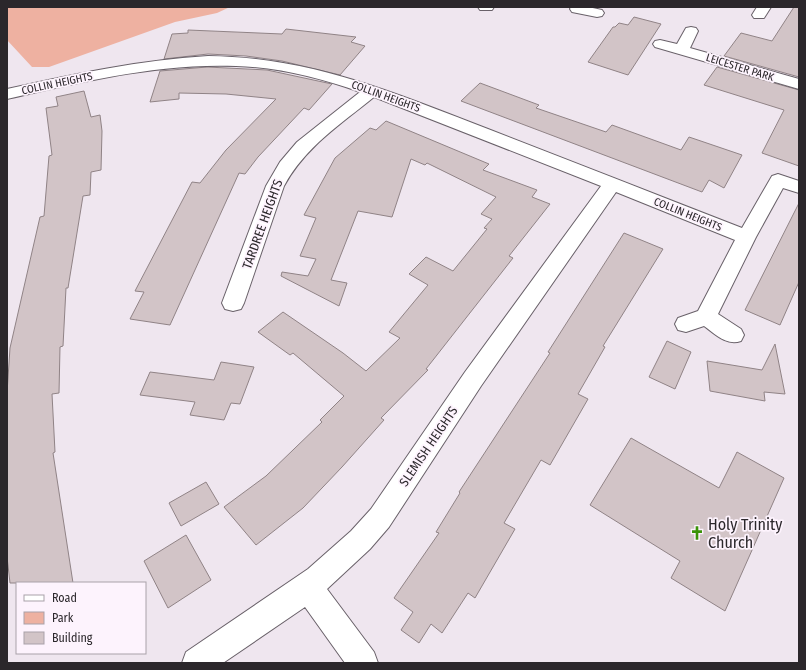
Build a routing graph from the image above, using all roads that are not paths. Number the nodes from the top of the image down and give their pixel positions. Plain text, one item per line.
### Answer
1 (578, 7) edge
2 (597, 13) dead end
3 (691, 31) dead end
4 (660, 44) dead end
5 (681, 50) junction
6 (799, 84) edge
7 (374, 90) junction
8 (7, 94) edge
9 (612, 184) junction
10 (799, 187) edge
11 (746, 237) junction
12 (233, 303) dead end
13 (706, 317) junction
14 (686, 324) dead end
15 (733, 336) dead end
16 (307, 586) junction
17 (197, 663) edge
18 (363, 663) edge

1 - 2 street
3 - 5 street
4 - 5 street, LEICESTER PARK
5 - 6 street, LEICESTER PARK
7 - 8 street, COLLIN HEIGHTS
7 - 9 street, COLLIN HEIGHTS
7 - 12 street, TARDREE HEIGHTS
9 - 11 street, COLLIN HEIGHTS
9 - 16 street, SLEMISH HEIGHTS
10 - 11 street
11 - 13 street
13 - 14 street
13 - 15 street
16 - 17 street, SLEMISH HEIGHTS
16 - 18 street

